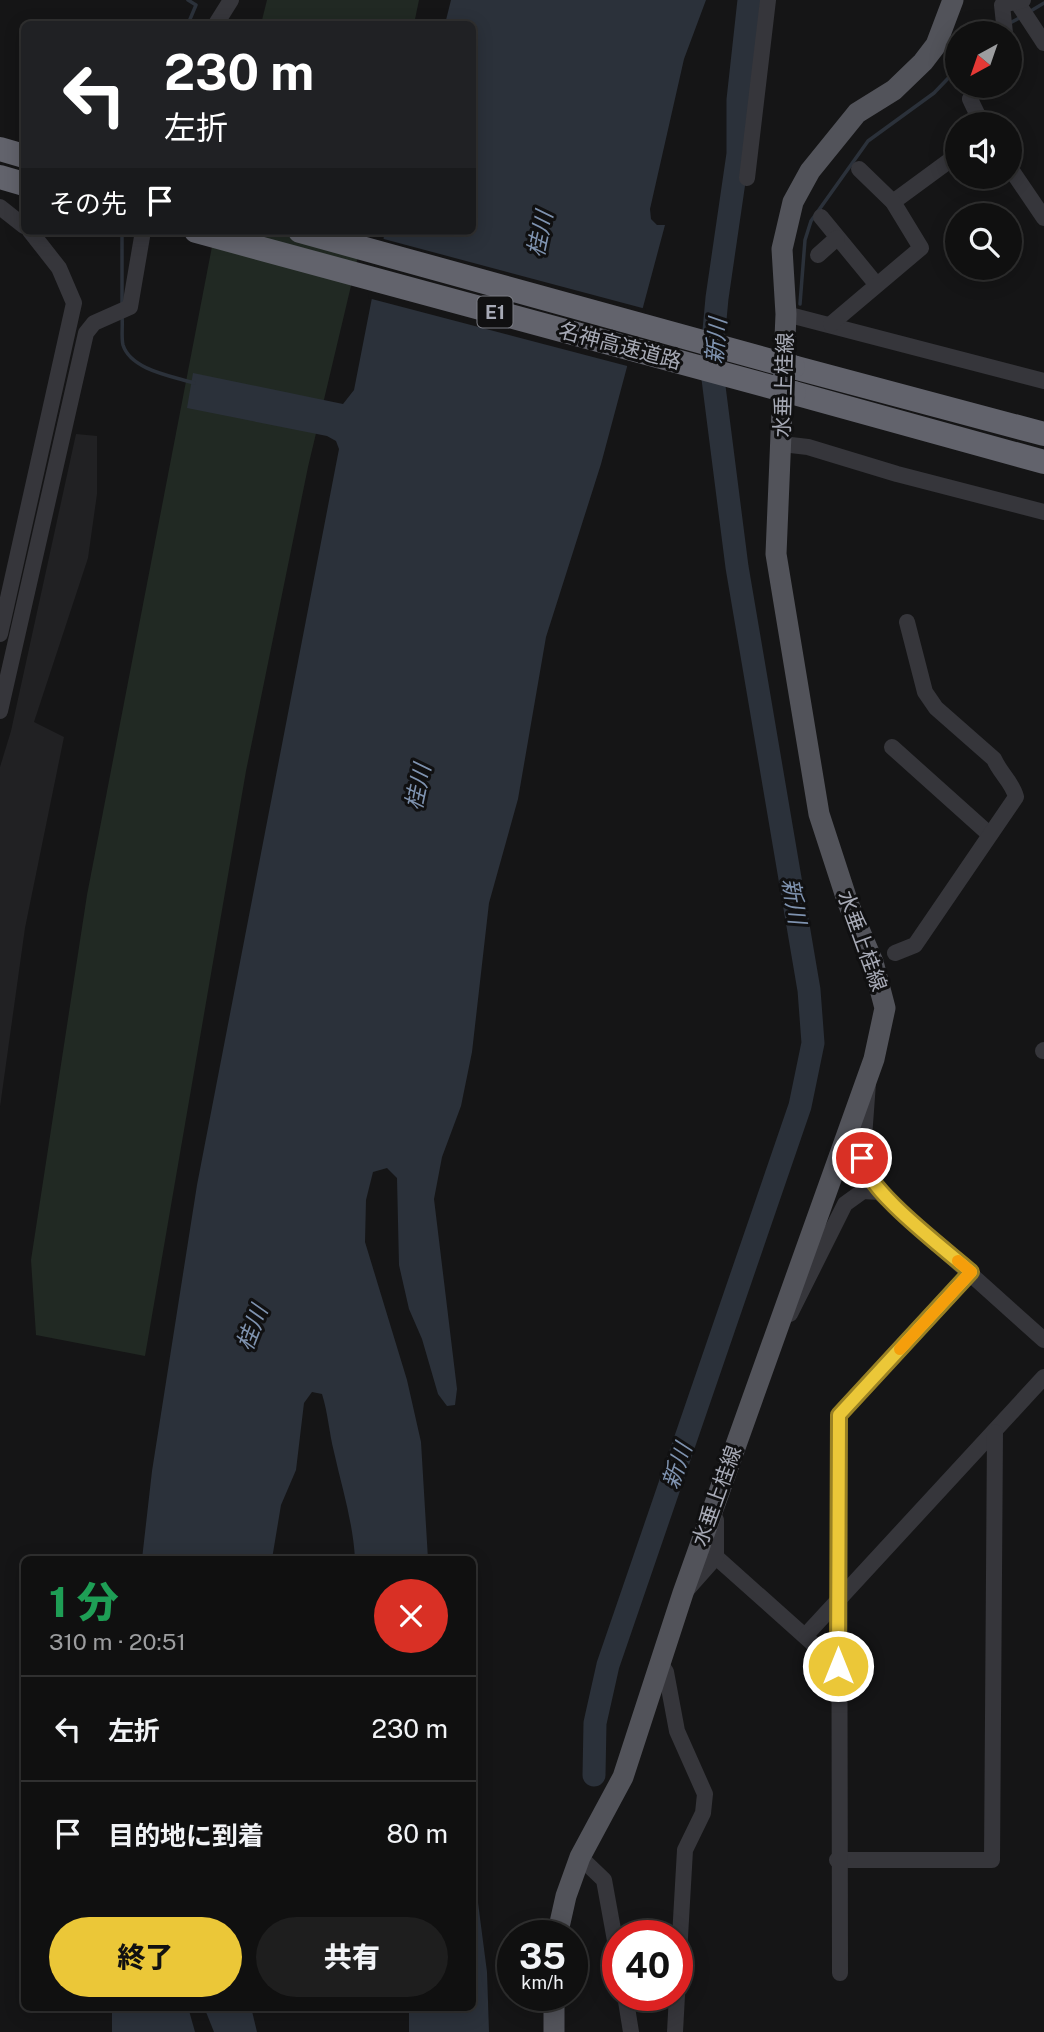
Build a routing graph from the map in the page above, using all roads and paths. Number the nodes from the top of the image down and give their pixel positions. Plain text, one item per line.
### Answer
1 (231, 0) edge
2 (768, 0) edge
3 (953, 0) edge
4 (1023, 8) edge
5 (218, 21) edge
6 (1004, 21) edge
7 (1044, 43) edge
8 (0, 149) edge
9 (21, 155) edge
10 (945, 164) edge
11 (859, 169) dead end
12 (0, 177) edge
13 (747, 178) dead end
14 (21, 183) edge
15 (1022, 186) edge
16 (893, 202) junction
17 (0, 207) edge
18 (821, 217) dead end
19 (1044, 218) edge
20 (21, 224) edge
21 (33, 235) edge
22 (142, 235) edge
23 (211, 235) edge
24 (314, 235) edge
25 (838, 238) junction
26 (818, 255) dead end
27 (876, 284) junction
28 (786, 314) junction
29 (831, 324) junction
30 (1042, 378) edge
31 (1044, 434) edge
32 (782, 444) junction
33 (1044, 462) edge
34 (1044, 512) edge
35 (907, 622) dead end
36 (0, 634) edge
37 (0, 711) edge
38 (892, 747) dead end
39 (989, 834) junction
40 (895, 953) dead end
41 (868, 1073) junction
42 (879, 1192) junction
43 (971, 1272) junction
44 (775, 1332) junction
45 (1044, 1340) edge
46 (1044, 1377) edge
47 (995, 1432) junction
48 (712, 1512) junction
49 (716, 1557) junction
50 (683, 1593) junction
51 (838, 1599) junction
52 (806, 1635) junction
53 (660, 1663) junction
54 (838, 1666) junction
55 (580, 1857) junction
56 (837, 1860) junction
57 (561, 1920) edge
58 (611, 1920) edge
59 (681, 1920) edge
60 (840, 1973) dead end
61 (554, 2011) edge
62 (628, 2011) edge
63 (676, 2011) edge
64 (554, 2032) edge
65 (631, 2032) edge
66 (675, 2032) edge

1 - 5 street
2 - 13 street
3 - 28 main road, 水垂上桂線
4 - 6 street
4 - 7 street
8 - 9 highway
10 - 16 street
11 - 16 street
12 - 14 highway
15 - 19 street
16 - 27 street
17 - 20 street
18 - 25 street
21 - 36 street
22 - 37 street
23 - 33 highway, 名神高速道路 / E1, bridge
24 - 31 highway, 名神高速道路 / E1, bridge
25 - 26 street
25 - 27 street
27 - 29 street
28 - 29 street
28 - 32 main road, 水垂上桂線
29 - 30 street
32 - 34 street
32 - 41 main road, 水垂上桂線
35 - 39 street
38 - 39 street
39 - 40 street
41 - 42 street
41 - 44 main road, 水垂上桂線
42 - 43 street
42 - 44 street
43 - 45 street
43 - 51 street
44 - 48 main road, 水垂上桂線
46 - 47 street
47 - 51 street
47 - 56 street
48 - 49 street
48 - 50 main road, 水垂上桂線
49 - 50 street
49 - 52 street
50 - 53 main road, 水垂上桂線
51 - 52 street
51 - 54 street
52 - 54 street
53 - 55 main road, 水垂上桂線
53 - 59 street
54 - 56 street
55 - 57 main road, 水垂上桂線
55 - 58 street
56 - 60 street
61 - 64 main road
62 - 65 street
63 - 66 street

